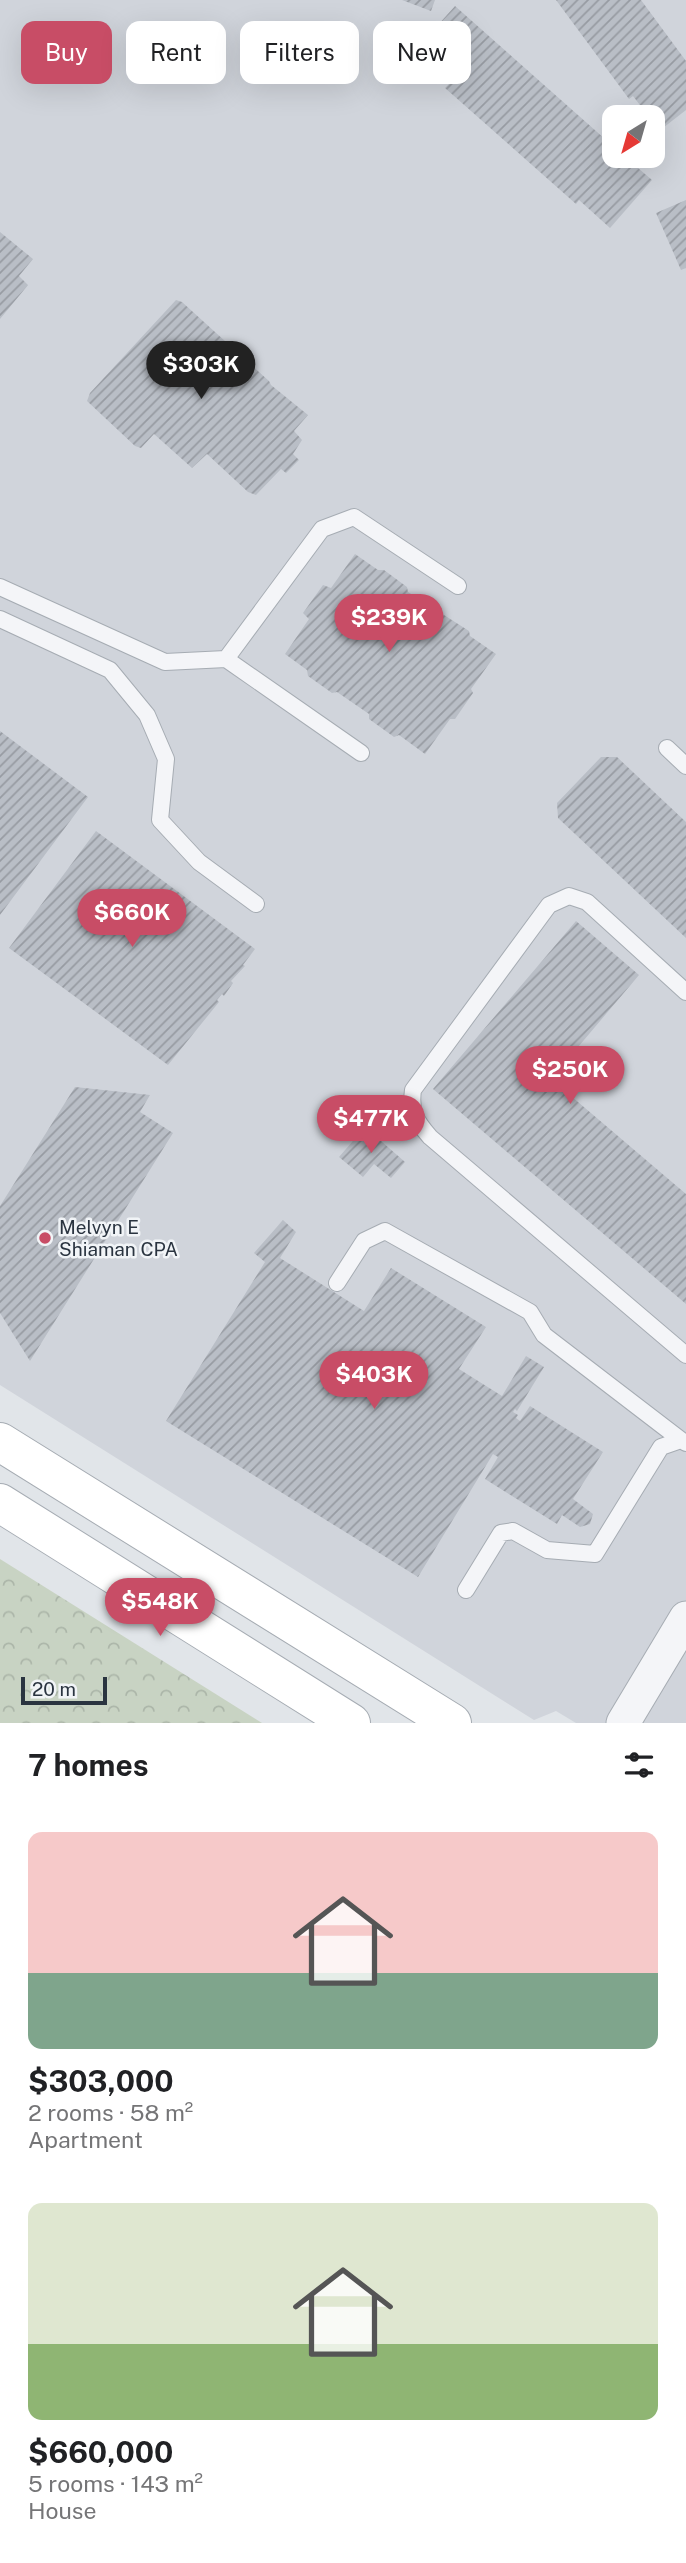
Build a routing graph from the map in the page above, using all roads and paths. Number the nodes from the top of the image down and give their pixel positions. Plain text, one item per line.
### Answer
1 (458, 586) dead end
2 (0, 587) edge
3 (0, 619) edge
4 (226, 659) junction
5 (667, 748) dead end
6 (361, 753) dead end
7 (686, 766) edge
8 (256, 904) dead end
9 (686, 992) edge
10 (337, 1283) dead end
11 (686, 1355) edge
12 (0, 1442) edge
13 (683, 1442) edge
14 (0, 1503) edge
15 (466, 1590) dead end
16 (686, 1618) edge
17 (351, 1723) edge
18 (452, 1723) edge
19 (623, 1723) edge

1 - 4 lane
2 - 4 lane
3 - 8 lane
4 - 6 lane
5 - 7 lane
9 - 11 lane
10 - 13 lane
12 - 18 main road
13 - 15 lane
14 - 17 main road
16 - 19 street

